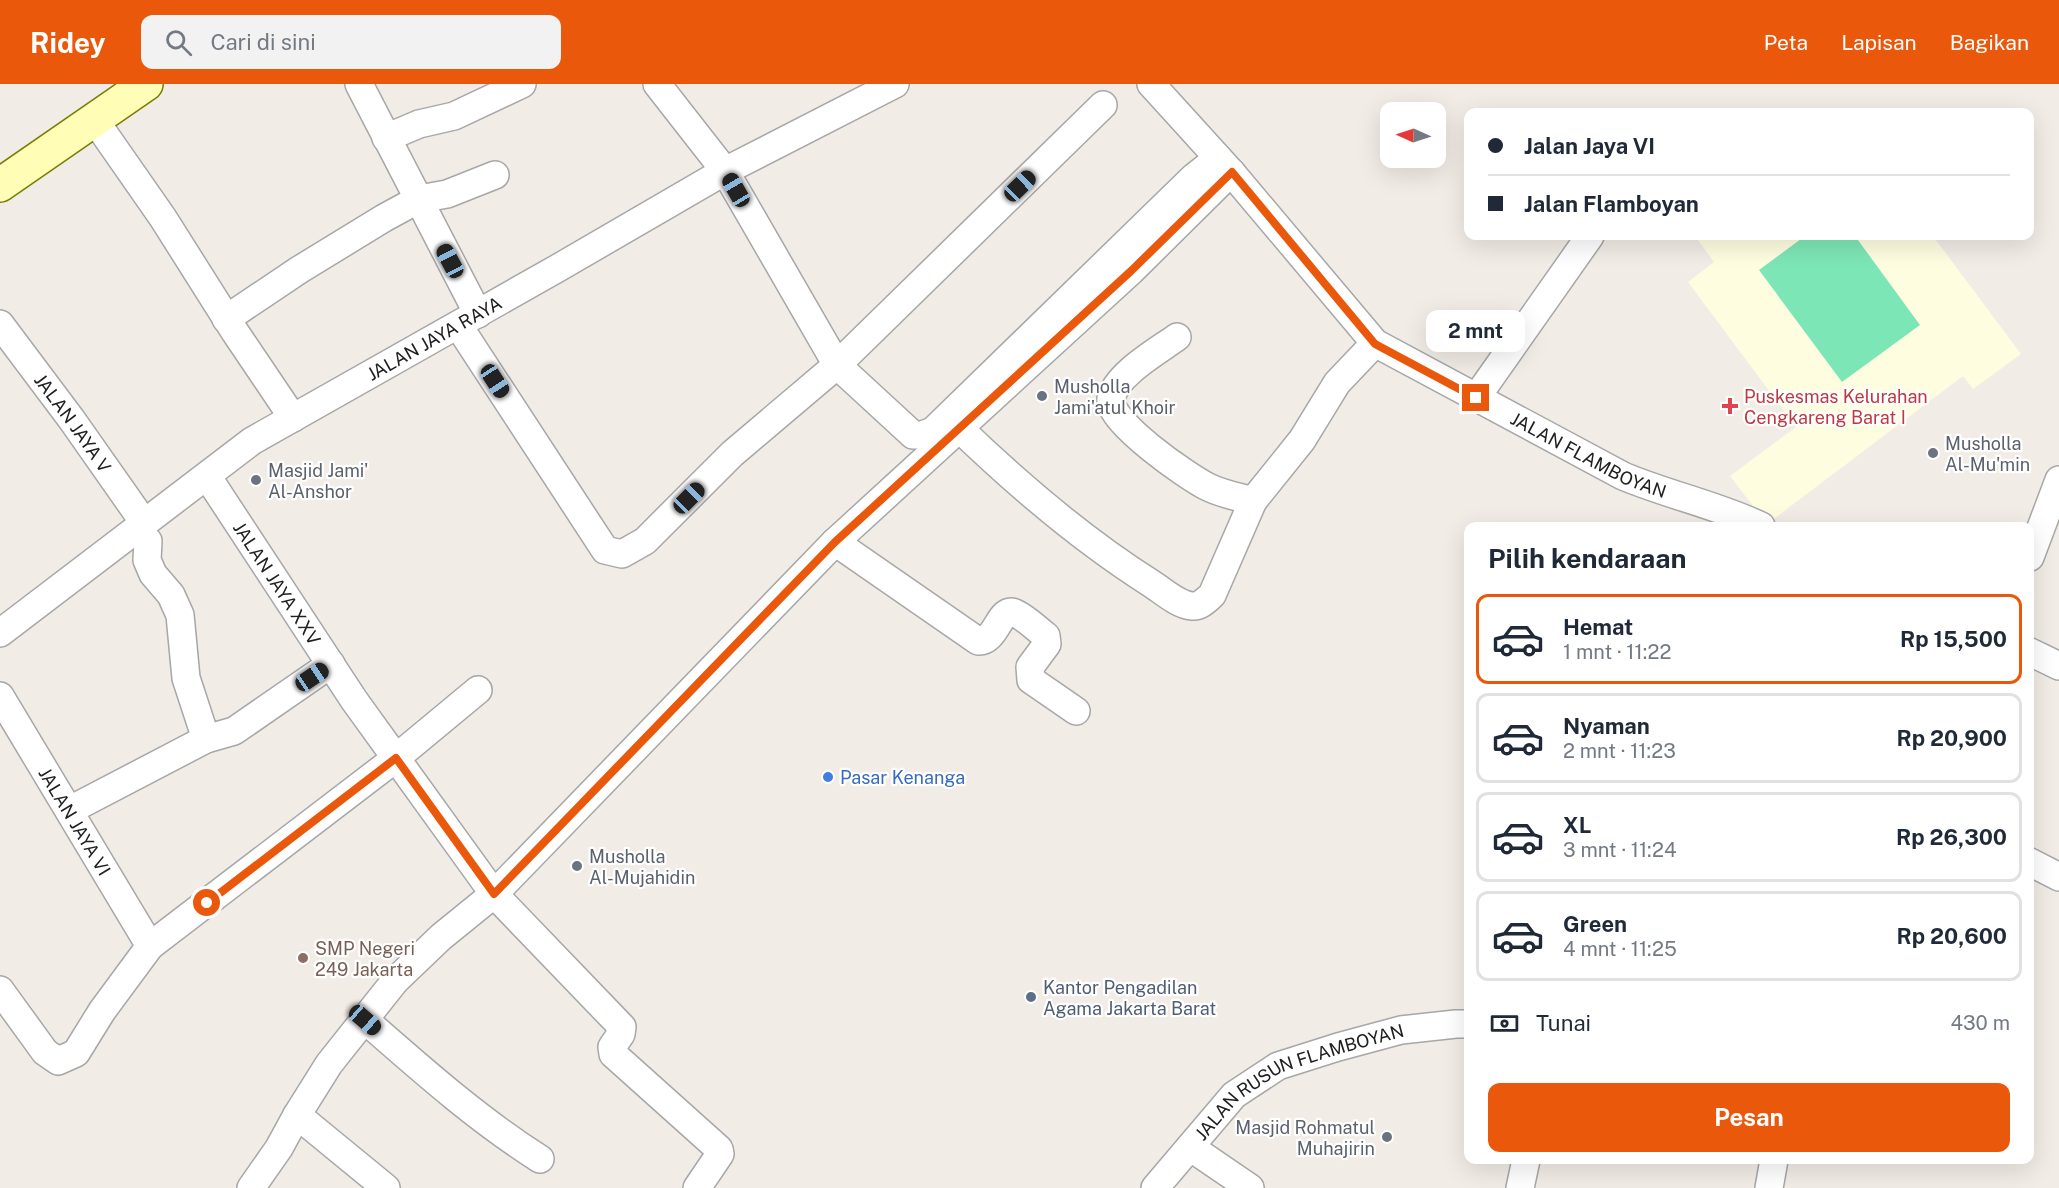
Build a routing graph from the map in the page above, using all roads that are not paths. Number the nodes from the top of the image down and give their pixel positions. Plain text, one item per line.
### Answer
1 (146, 84) edge
2 (359, 84) edge
3 (522, 84) edge
4 (657, 84) edge
5 (895, 84) edge
6 (1151, 84) edge
7 (1102, 105) dead end
8 (94, 119) junction
9 (386, 138) junction
10 (1225, 165) junction
11 (725, 171) junction
12 (495, 175) dead end
13 (0, 185) edge
14 (418, 199) junction
15 (1587, 240) edge
16 (226, 319) junction
17 (468, 319) junction
18 (0, 324) edge
19 (1177, 337) dead end
20 (1375, 344) junction
21 (837, 365) junction
22 (1476, 398) junction
23 (293, 418) junction
24 (959, 428) junction
25 (207, 476) junction
26 (2059, 480) edge
27 (1253, 501) junction
28 (1734, 520) edge
29 (146, 533) junction
30 (835, 542) junction
31 (2034, 546) edge
32 (0, 633) edge
33 (2034, 653) edge
34 (332, 664) junction
35 (2059, 666) edge
36 (478, 690) dead end
37 (0, 696) edge
38 (1076, 711) dead end
39 (206, 739) junction
40 (396, 758) junction
41 (70, 810) junction
42 (2034, 864) edge
43 (2059, 878) edge
44 (494, 894) junction
45 (150, 946) junction
46 (0, 990) edge
47 (365, 1020) junction
48 (1464, 1024) edge
49 (297, 1114) junction
50 (1190, 1147) junction
51 (540, 1159) dead end
52 (1525, 1164) edge
53 (251, 1188) edge
54 (386, 1188) edge
55 (697, 1188) edge
56 (1155, 1188) edge
57 (1250, 1188) edge
58 (1520, 1188) edge

1 - 8 main road
2 - 9 street
3 - 9 street
4 - 11 street
5 - 11 street, JALAN JAYA RAYA
6 - 10 street, JALAN FLAMBOYAN
7 - 21 street
8 - 13 main road
8 - 16 street
9 - 14 street
10 - 20 street, JALAN FLAMBOYAN
10 - 21 street
10 - 24 street
11 - 17 street, JALAN JAYA RAYA
11 - 21 street
12 - 14 street
14 - 16 street
14 - 17 street
15 - 22 street
16 - 23 street
17 - 21 street
17 - 23 street, JALAN JAYA RAYA
18 - 29 street, JALAN JAYA V
19 - 27 street
20 - 22 street, JALAN FLAMBOYAN
20 - 27 street
22 - 28 street, JALAN FLAMBOYAN
23 - 25 street, JALAN JAYA RAYA
24 - 27 street
24 - 30 street
25 - 29 street, JALAN JAYA RAYA
25 - 34 street, JALAN JAYA XXV
26 - 31 street
29 - 32 street, JALAN JAYA RAYA
29 - 39 street
30 - 38 street
30 - 44 street
33 - 35 street
34 - 39 street
34 - 40 street, JALAN JAYA XXV
36 - 40 street
37 - 41 street, JALAN JAYA VI
39 - 41 street
40 - 44 street, JALAN JAYA XXV
40 - 45 street
41 - 45 street, JALAN JAYA VI
42 - 43 street
44 - 47 street
44 - 55 street, JALAN JAYA XXV
45 - 46 street
47 - 49 street
47 - 51 street
48 - 50 street, JALAN RUSUN FLAMBOYAN
49 - 53 street
49 - 54 street
50 - 56 street, JALAN RUSUN FLAMBOYAN
50 - 57 street
52 - 58 street

